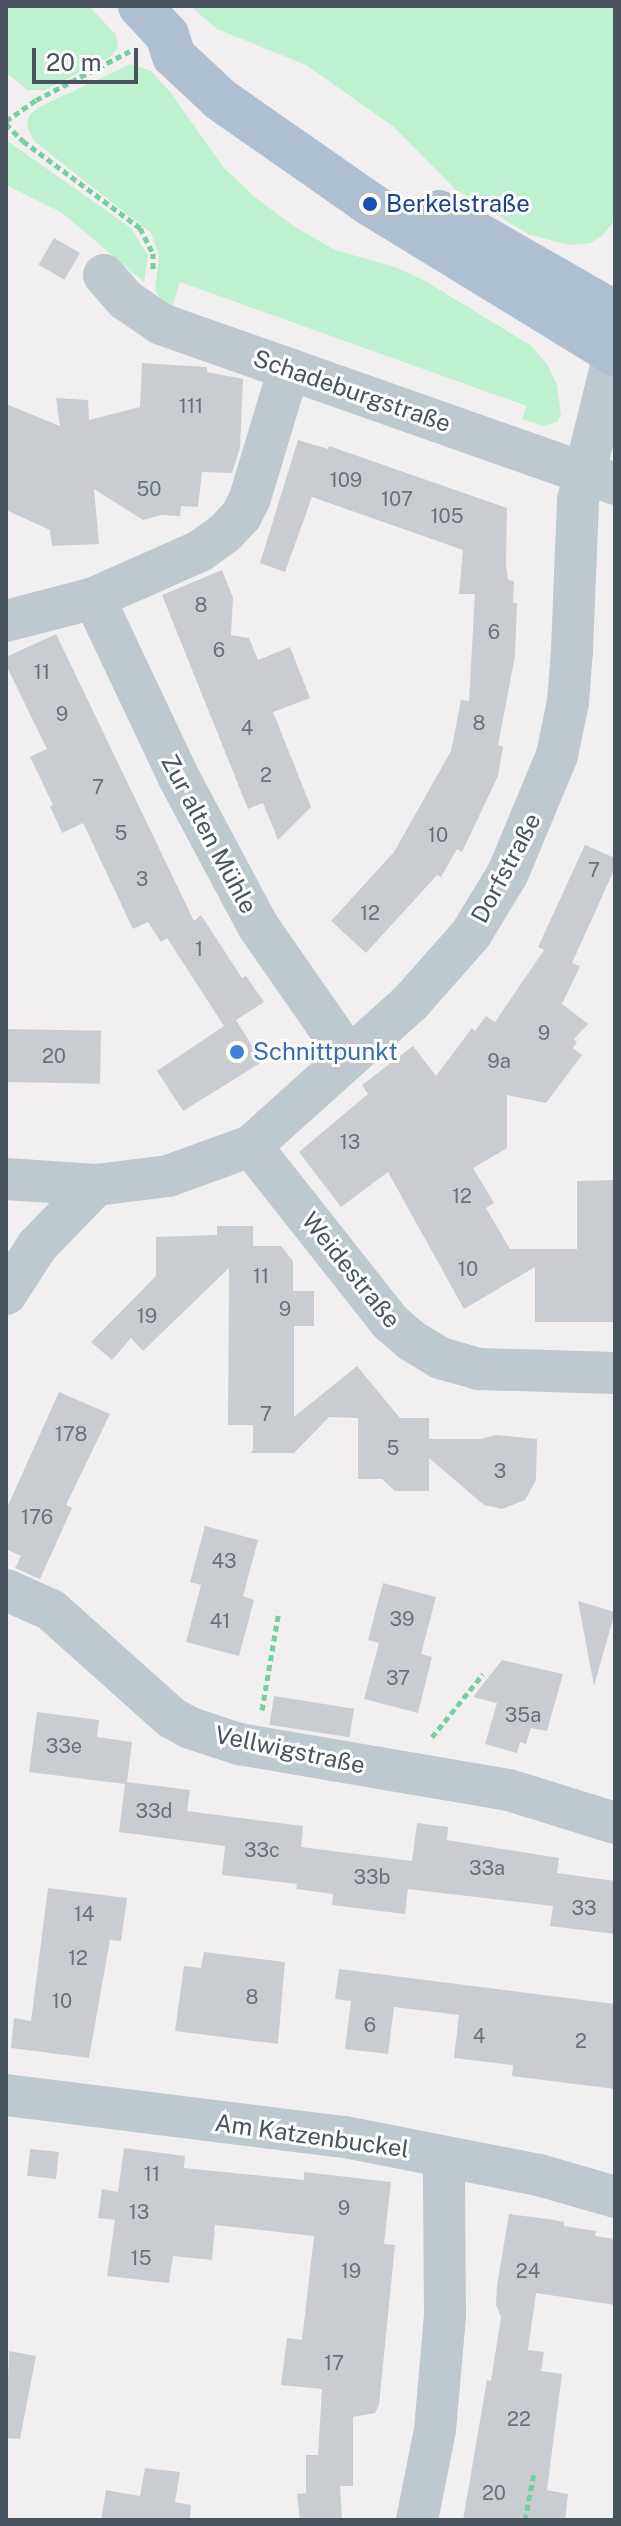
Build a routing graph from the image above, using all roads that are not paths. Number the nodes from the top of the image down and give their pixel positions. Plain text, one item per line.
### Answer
1 (156, 23) edge
2 (104, 275) dead end
3 (615, 313) edge
4 (615, 352) edge
5 (289, 369) junction
6 (599, 478) edge
7 (94, 598) junction
8 (6, 621) edge
9 (349, 1057) junction
10 (251, 1146) junction
11 (6, 1179) edge
12 (96, 1185) junction
13 (6, 1294) edge
14 (615, 1373) edge
15 (6, 1590) edge
16 (615, 1823) edge
17 (6, 2095) edge
18 (444, 2157) junction
19 (615, 2197) edge
20 (417, 2520) edge

1 - 3 main road
1 - 4 main road
2 - 5 street, Schadeburgstraße
4 - 6 street, Dorfstraße
5 - 6 street, Schadeburgstraße
5 - 7 street
6 - 9 street, Dorfstraße
7 - 8 street
7 - 9 street, Zur alten Mühle
9 - 10 street, Dorfstraße
10 - 12 street, Dorfstraße
10 - 14 street, Weidestraße
11 - 12 street, Dorfstraße
12 - 13 street
15 - 16 street, Vellwigstraße
17 - 18 street, Am Katzenbuckel
18 - 19 street, Am Katzenbuckel
18 - 20 street

